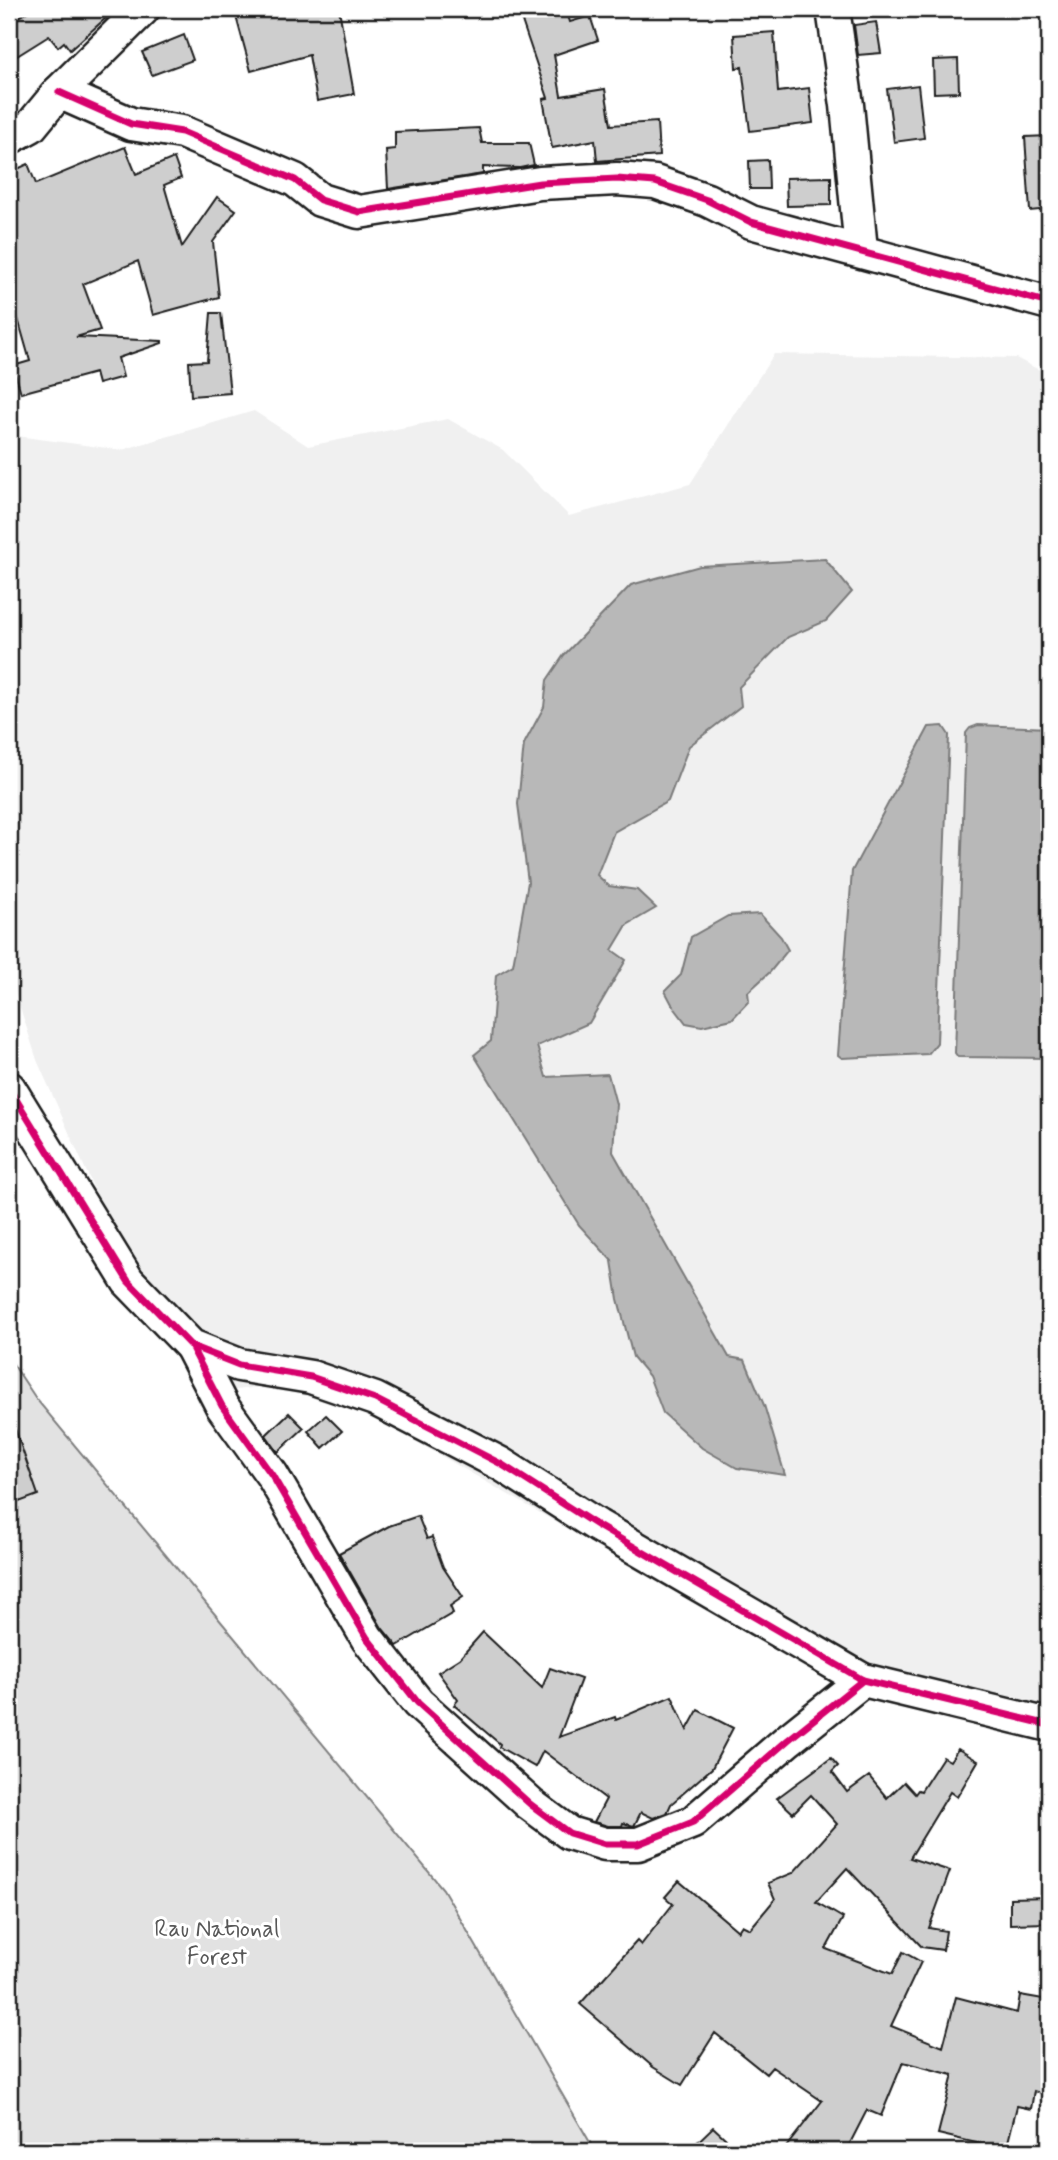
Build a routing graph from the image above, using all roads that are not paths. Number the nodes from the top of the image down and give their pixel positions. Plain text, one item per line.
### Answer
1 (143, 9) edge
2 (833, 9) edge
3 (59, 92) junction
4 (9, 138) edge
5 (862, 250) junction
6 (1049, 303) edge
7 (9, 1088) edge
8 (191, 1346) junction
9 (863, 1680) junction
10 (1049, 1725) edge

1 - 3 street
2 - 5 street
3 - 4 street
3 - 5 street
5 - 6 street
7 - 8 street
8 - 9 street
8 - 9 street
9 - 10 street

